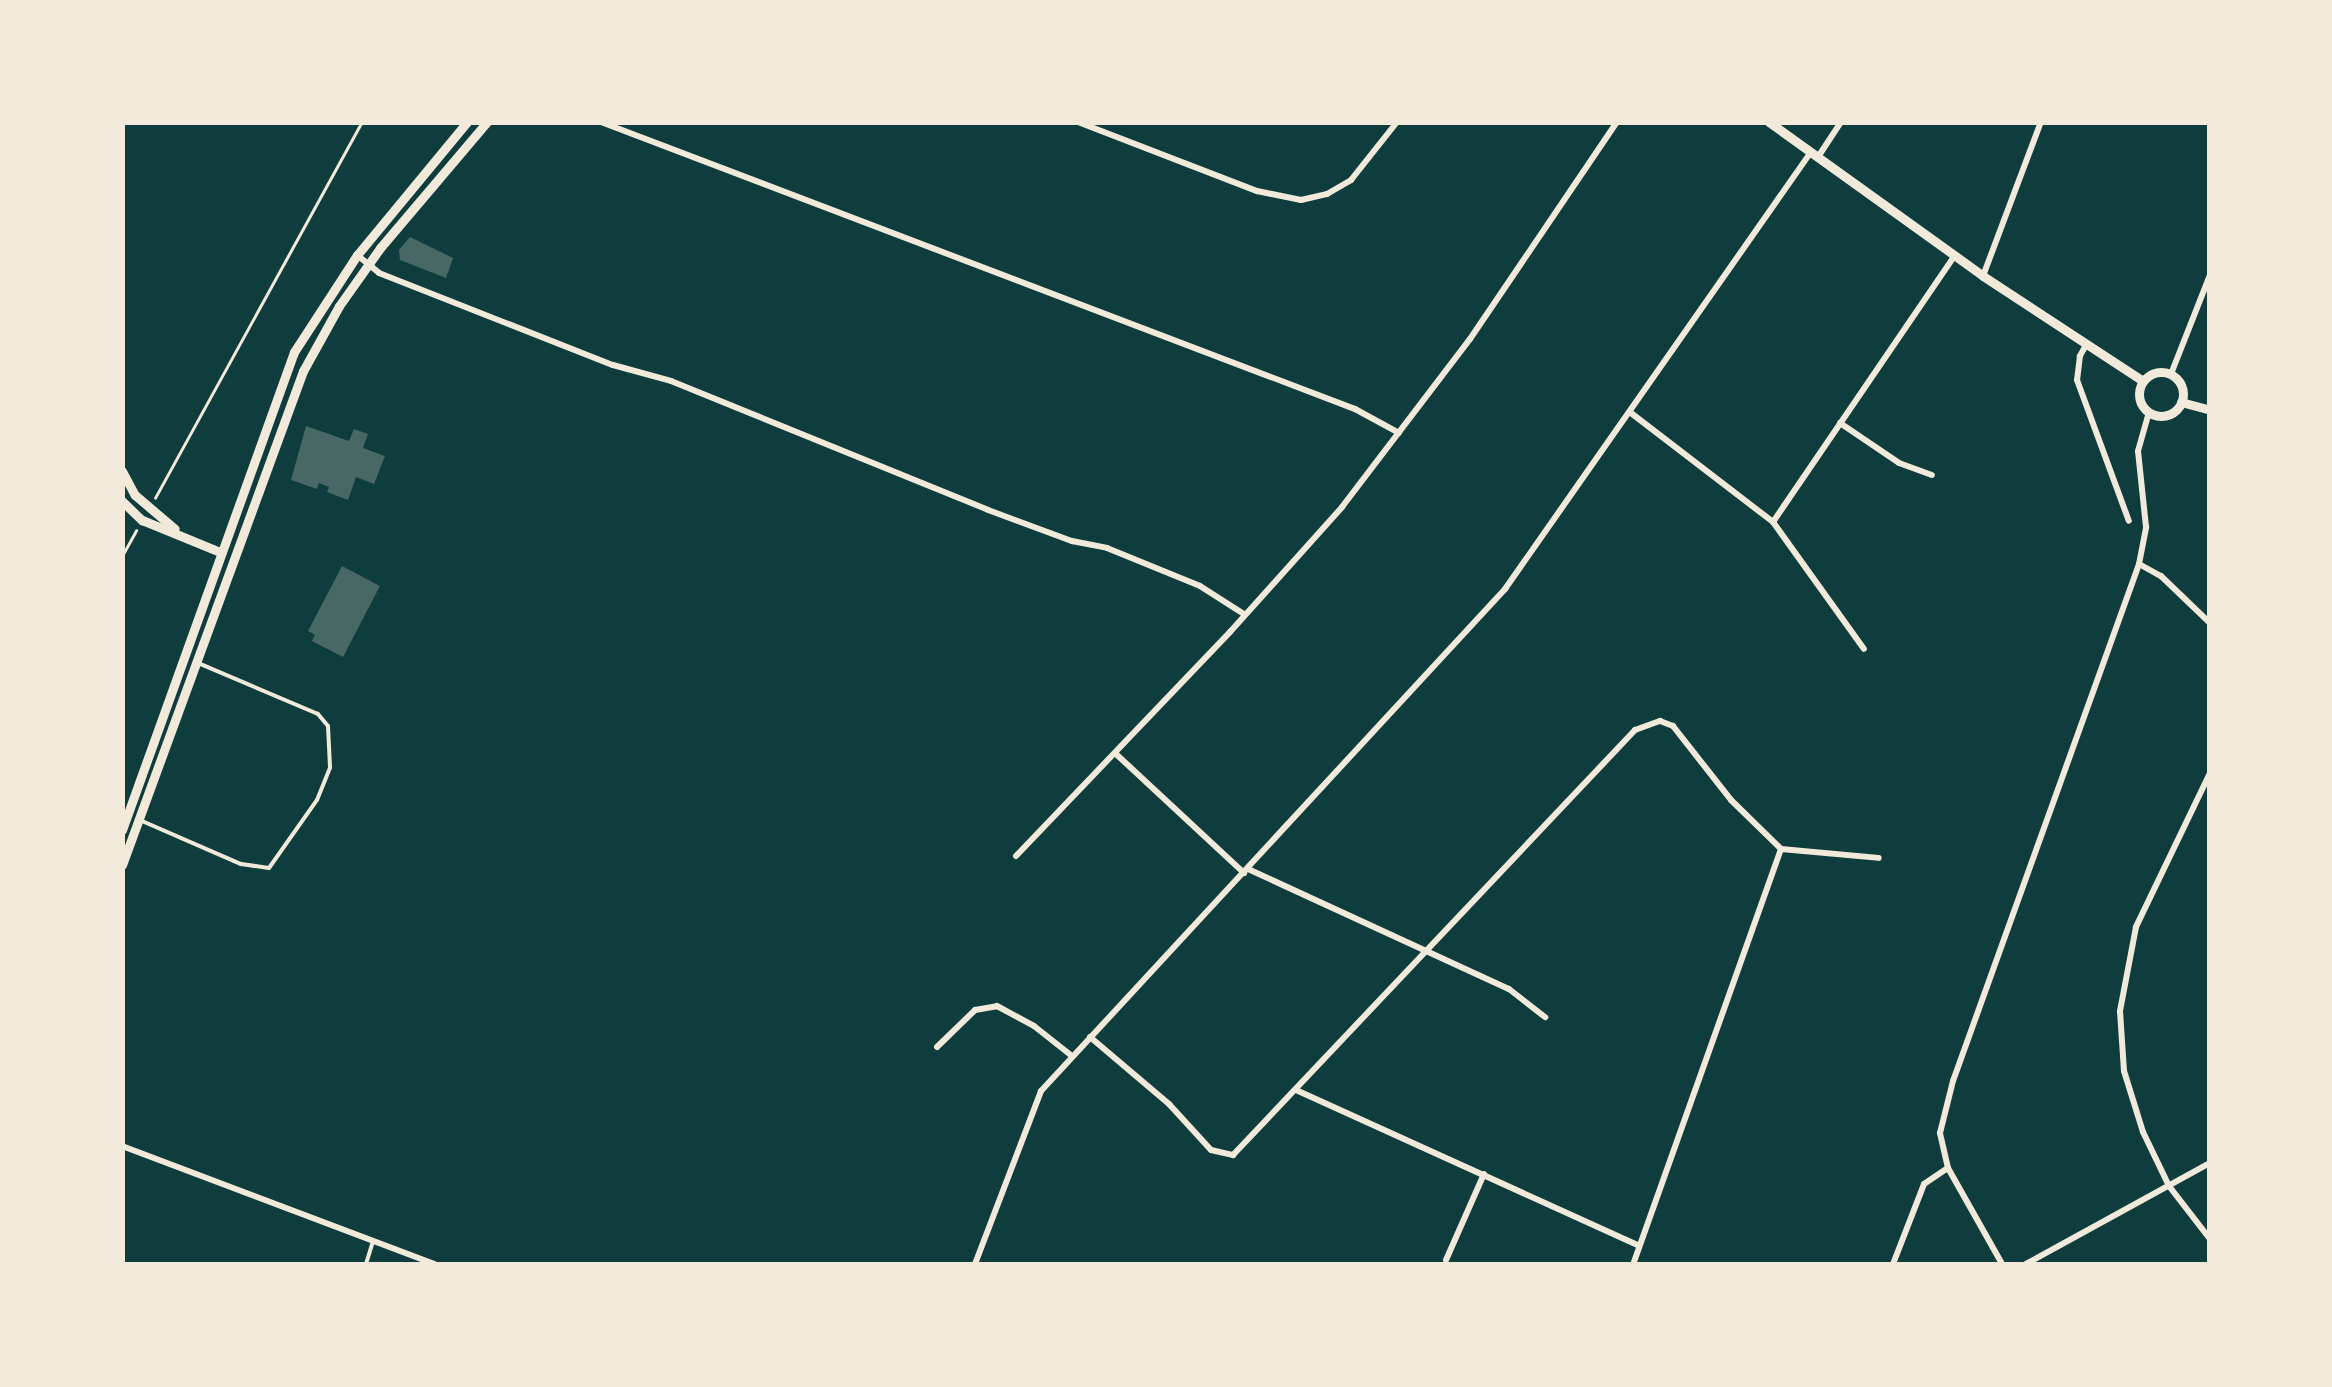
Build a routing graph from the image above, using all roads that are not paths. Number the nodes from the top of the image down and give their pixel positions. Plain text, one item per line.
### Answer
1 (467, 122) edge
2 (487, 122) edge
3 (601, 122) edge
4 (1078, 122) edge
5 (1397, 122) edge
6 (1617, 122) edge
7 (1770, 122) edge
8 (1841, 122) edge
9 (2041, 122) edge
10 (1814, 154) junction
11 (358, 254) junction
12 (1956, 256) junction
13 (368, 265) junction
14 (2210, 274) edge
15 (1983, 276) junction
16 (2086, 345) junction
17 (2171, 374) junction
18 (2143, 381) junction
19 (2181, 402) junction
20 (2210, 410) edge
21 (2149, 412) junction
22 (1631, 413) junction
23 (1840, 423) junction
24 (1399, 432) junction
25 (122, 472) edge
26 (1932, 475) dead end
27 (127, 492) edge
28 (123, 505) edge
29 (2129, 521) dead end
30 (1772, 522) junction
31 (180, 534) junction
32 (220, 552) junction
33 (232, 557) junction
34 (2139, 564) junction
35 (1244, 614) junction
36 (2210, 623) edge
37 (1864, 648) dead end
38 (194, 662) junction
39 (1116, 754) junction
40 (2210, 772) edge
41 (138, 819) junction
42 (122, 830) edge
43 (1781, 849) junction
44 (1016, 856) dead end
45 (1879, 858) dead end
46 (122, 864) edge
47 (1246, 871) junction
48 (1424, 951) junction
49 (1545, 1017) dead end
50 (1090, 1037) junction
51 (937, 1048) dead end
52 (1072, 1056) junction
53 (1296, 1090) junction
54 (122, 1146) edge
55 (2210, 1163) edge
56 (1948, 1168) junction
57 (1484, 1174) junction
58 (2169, 1186) junction
59 (2210, 1239) edge
60 (372, 1241) junction
61 (1638, 1245) junction
62 (1446, 1260) dead end
63 (366, 1264) edge
64 (434, 1264) edge
65 (976, 1264) edge
66 (1633, 1264) edge
67 (1893, 1264) edge
68 (2002, 1264) edge
69 (2026, 1264) edge

1 - 11 main road
2 - 13 main road
3 - 24 street
4 - 5 street
6 - 24 street
7 - 10 main road
8 - 10 street
9 - 15 street
10 - 12 main road
10 - 22 street
11 - 13 street
11 - 32 main road
12 - 15 main road
12 - 23 street
13 - 33 main road
13 - 35 street
14 - 17 street
15 - 16 main road
16 - 18 main road
16 - 29 street
17 - 18 main road
17 - 19 main road
18 - 21 main road
19 - 20 main road
19 - 21 main road
21 - 34 street
22 - 30 street
22 - 47 street
23 - 26 street
23 - 30 street
24 - 35 street
25 - 27 main road
27 - 28 main road
27 - 31 main road
28 - 31 main road
30 - 37 street
31 - 32 main road
32 - 33 main road
32 - 42 main road
33 - 38 main road
34 - 36 street
34 - 56 street
35 - 39 street
38 - 41 main road
38 - 41 lane
39 - 44 street
39 - 47 street
40 - 58 street
41 - 46 main road
43 - 45 street
43 - 48 street
43 - 61 street
47 - 48 street
47 - 50 street
48 - 49 street
48 - 53 street
50 - 52 street
50 - 53 street
51 - 52 street
52 - 65 street
53 - 57 street
54 - 60 street
55 - 58 street
56 - 67 street
56 - 68 street
57 - 61 street
57 - 62 street
58 - 59 street
58 - 69 street
60 - 63 lane
60 - 64 street
61 - 66 street

